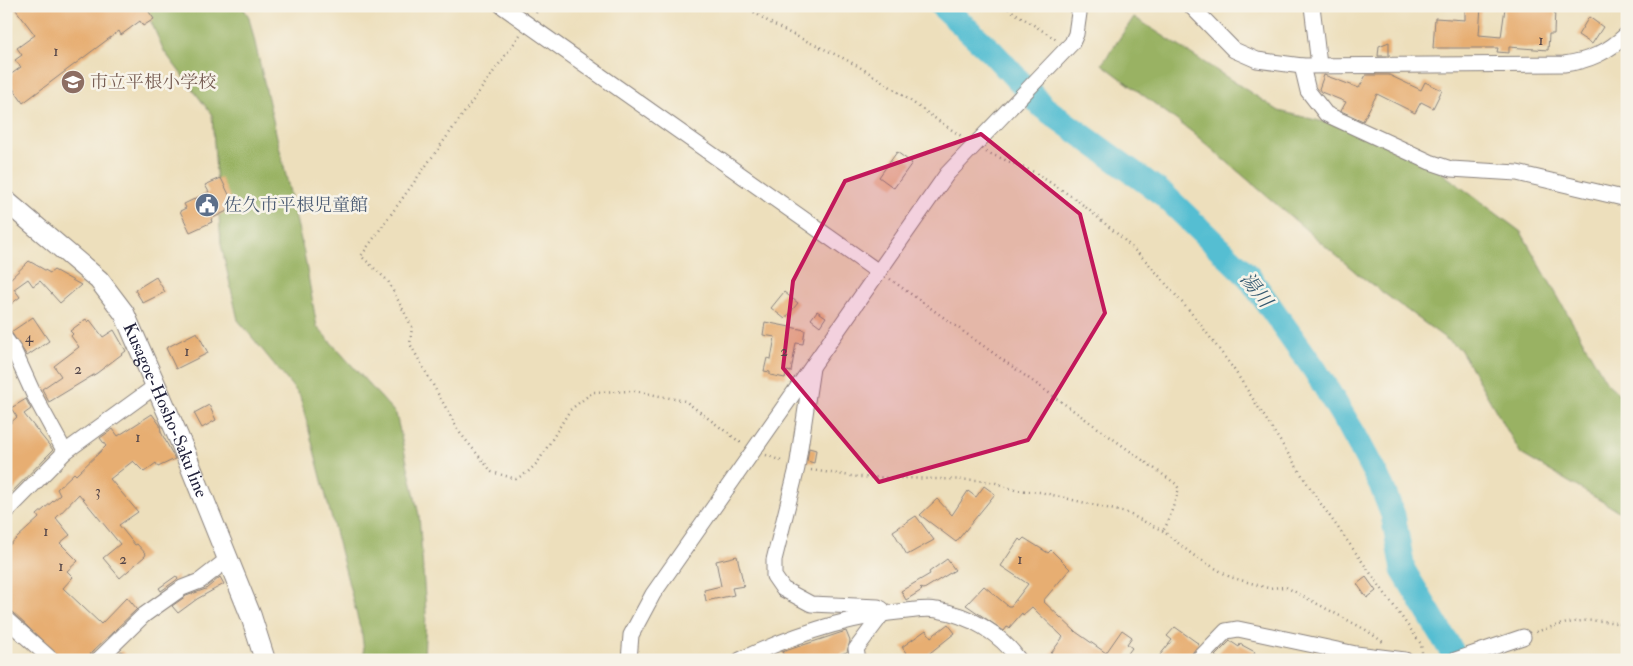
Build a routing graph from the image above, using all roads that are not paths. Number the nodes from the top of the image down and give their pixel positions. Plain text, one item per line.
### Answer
1 (502, 6) edge
2 (1080, 6) edge
3 (1191, 6) edge
4 (1312, 6) edge
5 (1627, 34) edge
6 (1319, 65) junction
7 (1302, 66) junction
8 (1627, 199) edge
9 (6, 201) edge
10 (877, 271) junction
11 (6, 340) edge
12 (813, 364) junction
13 (156, 385) junction
14 (65, 452) junction
15 (6, 512) edge
16 (228, 559) junction
17 (883, 614) junction
18 (6, 619) edge
19 (1522, 637) road end
20 (1403, 659) edge
21 (52, 660) edge
22 (98, 660) edge
23 (265, 660) edge
24 (629, 660) edge
25 (740, 660) edge
26 (858, 660) edge
27 (1019, 660) edge
28 (1198, 660) edge
29 (1455, 660) edge

1 - 10 street
2 - 10 street
3 - 7 street
4 - 6 street
5 - 6 street
6 - 7 street
7 - 8 street
9 - 13 main road, Kusagoe-Hosho-Saku line
10 - 12 street
11 - 14 street
12 - 17 street
12 - 24 street
13 - 14 street
13 - 16 main road, Kusagoe-Hosho-Saku line
14 - 15 street
16 - 22 street
16 - 23 main road, Kusagoe-Hosho-Saku line
17 - 25 street
17 - 26 street
17 - 27 street
18 - 21 street
19 - 29 street
20 - 28 street

